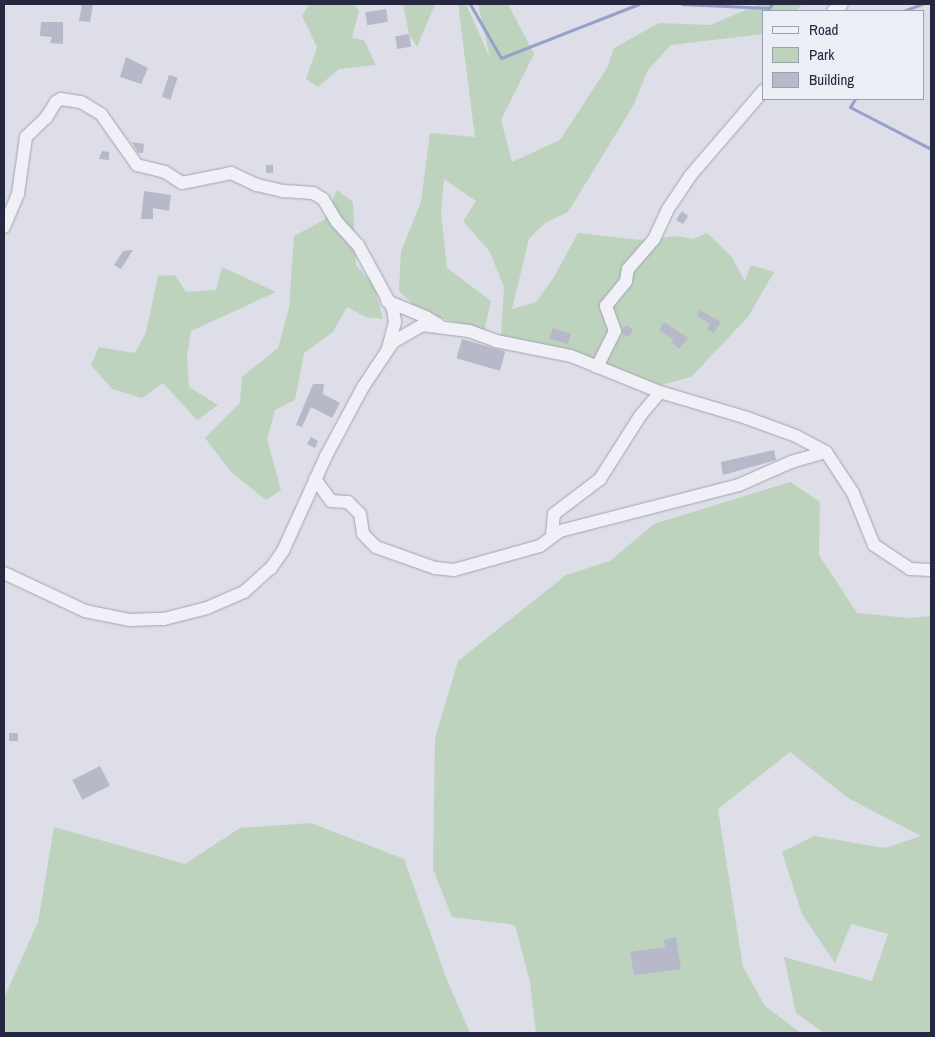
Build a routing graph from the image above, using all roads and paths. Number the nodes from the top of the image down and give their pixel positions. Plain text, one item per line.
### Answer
1 (762, 92) edge
2 (4, 227) edge
3 (387, 301) junction
4 (440, 326) junction
5 (388, 349) junction
6 (597, 367) junction
7 (660, 392) junction
8 (826, 452) junction
9 (316, 479) junction
10 (552, 536) junction
11 (931, 570) edge
12 (4, 574) edge

1 - 6 street
2 - 3 street
3 - 4 street
3 - 5 street
4 - 5 street
4 - 6 street
5 - 9 street
6 - 7 street
7 - 8 street
7 - 10 street
8 - 10 street
8 - 11 street
9 - 10 street
9 - 12 street

